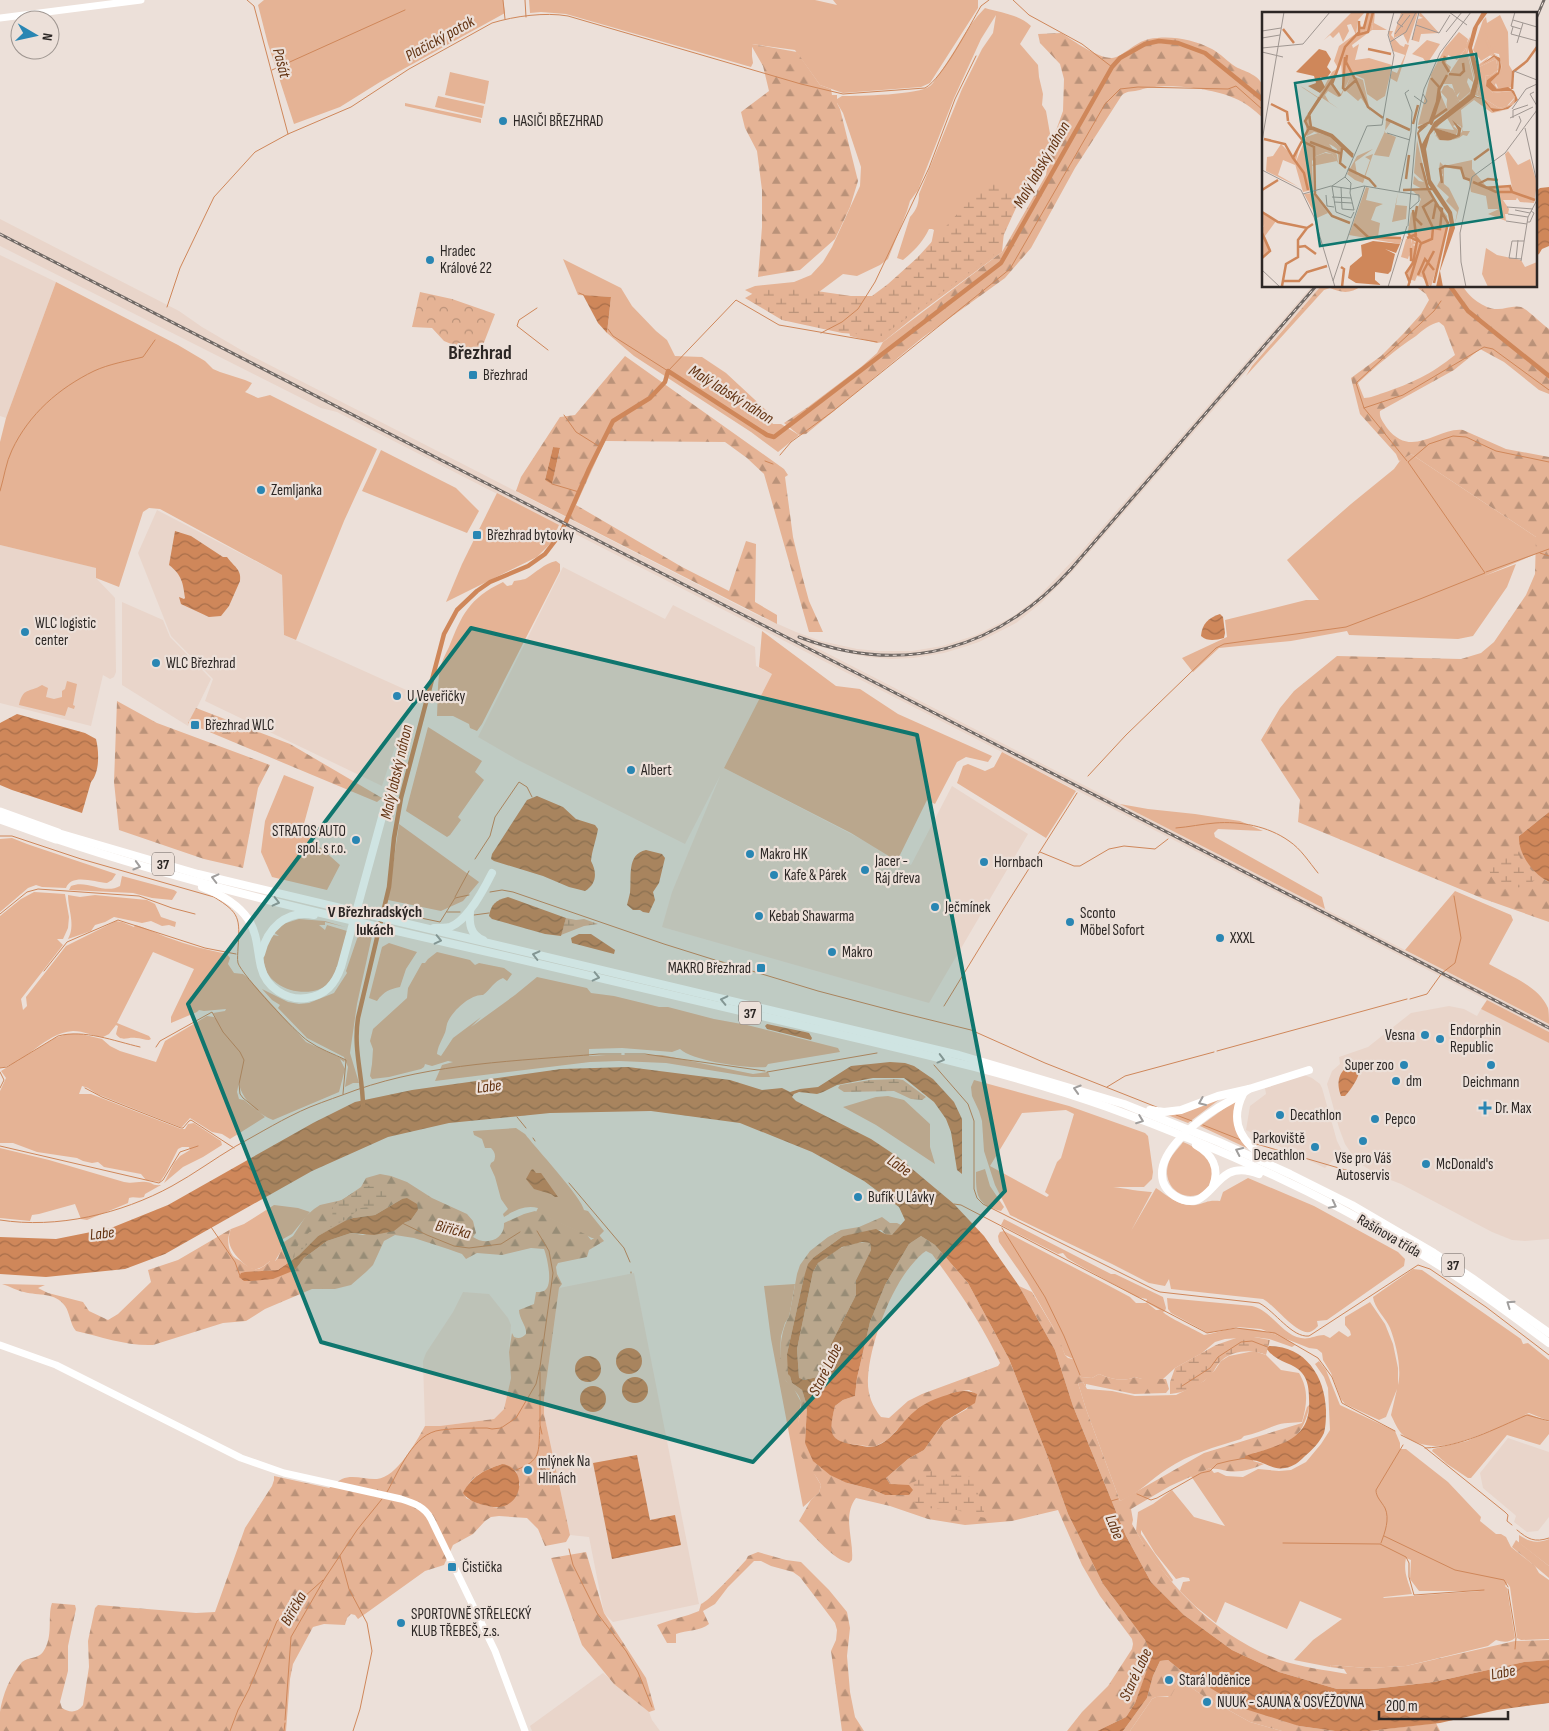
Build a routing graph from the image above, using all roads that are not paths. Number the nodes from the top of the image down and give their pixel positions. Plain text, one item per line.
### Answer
1 (141, 0) edge
2 (0, 18) edge
3 (384, 810) dead end
4 (0, 812) edge
5 (0, 819) edge
6 (57, 836) junction
7 (492, 873) dead end
8 (178, 877) junction
9 (470, 912) junction
10 (366, 924) junction
11 (413, 926) junction
12 (510, 949) junction
13 (260, 958) junction
14 (1309, 1070) dead end
15 (1246, 1092) junction
16 (1124, 1104) junction
17 (1173, 1132) junction
18 (1290, 1174) junction
19 (1289, 1183) junction
20 (1209, 1193) junction
21 (1549, 1333) edge
22 (1549, 1343) edge
23 (0, 1345) edge
24 (525, 1731) edge

1 - 2 street
3 - 13 main road
4 - 6 highway, 37
5 - 6 highway, 37
6 -> 8 main road, 37
11 -> 6 main road, 37
7 - 9 main road
8 -> 10 main road, 37
8 - 13 main road
9 - 11 main road
9 - 12 main road
10 - 13 main road
10 -> 17 main road, 37
11 - 12 main road, 37
16 -> 12 main road, 37
14 - 15 main road
15 -> 16 main road
15 - 18 main road
15 - 20 main road
18 -> 16 main road, Rašínova třída / 37
17 - 19 main road, Rašínova třída / 37
17 - 20 main road
21 -> 18 main road, Rašínova třída / 37
19 - 20 main road
19 -> 22 main road, Rašínova třída / 37
23 - 24 street

